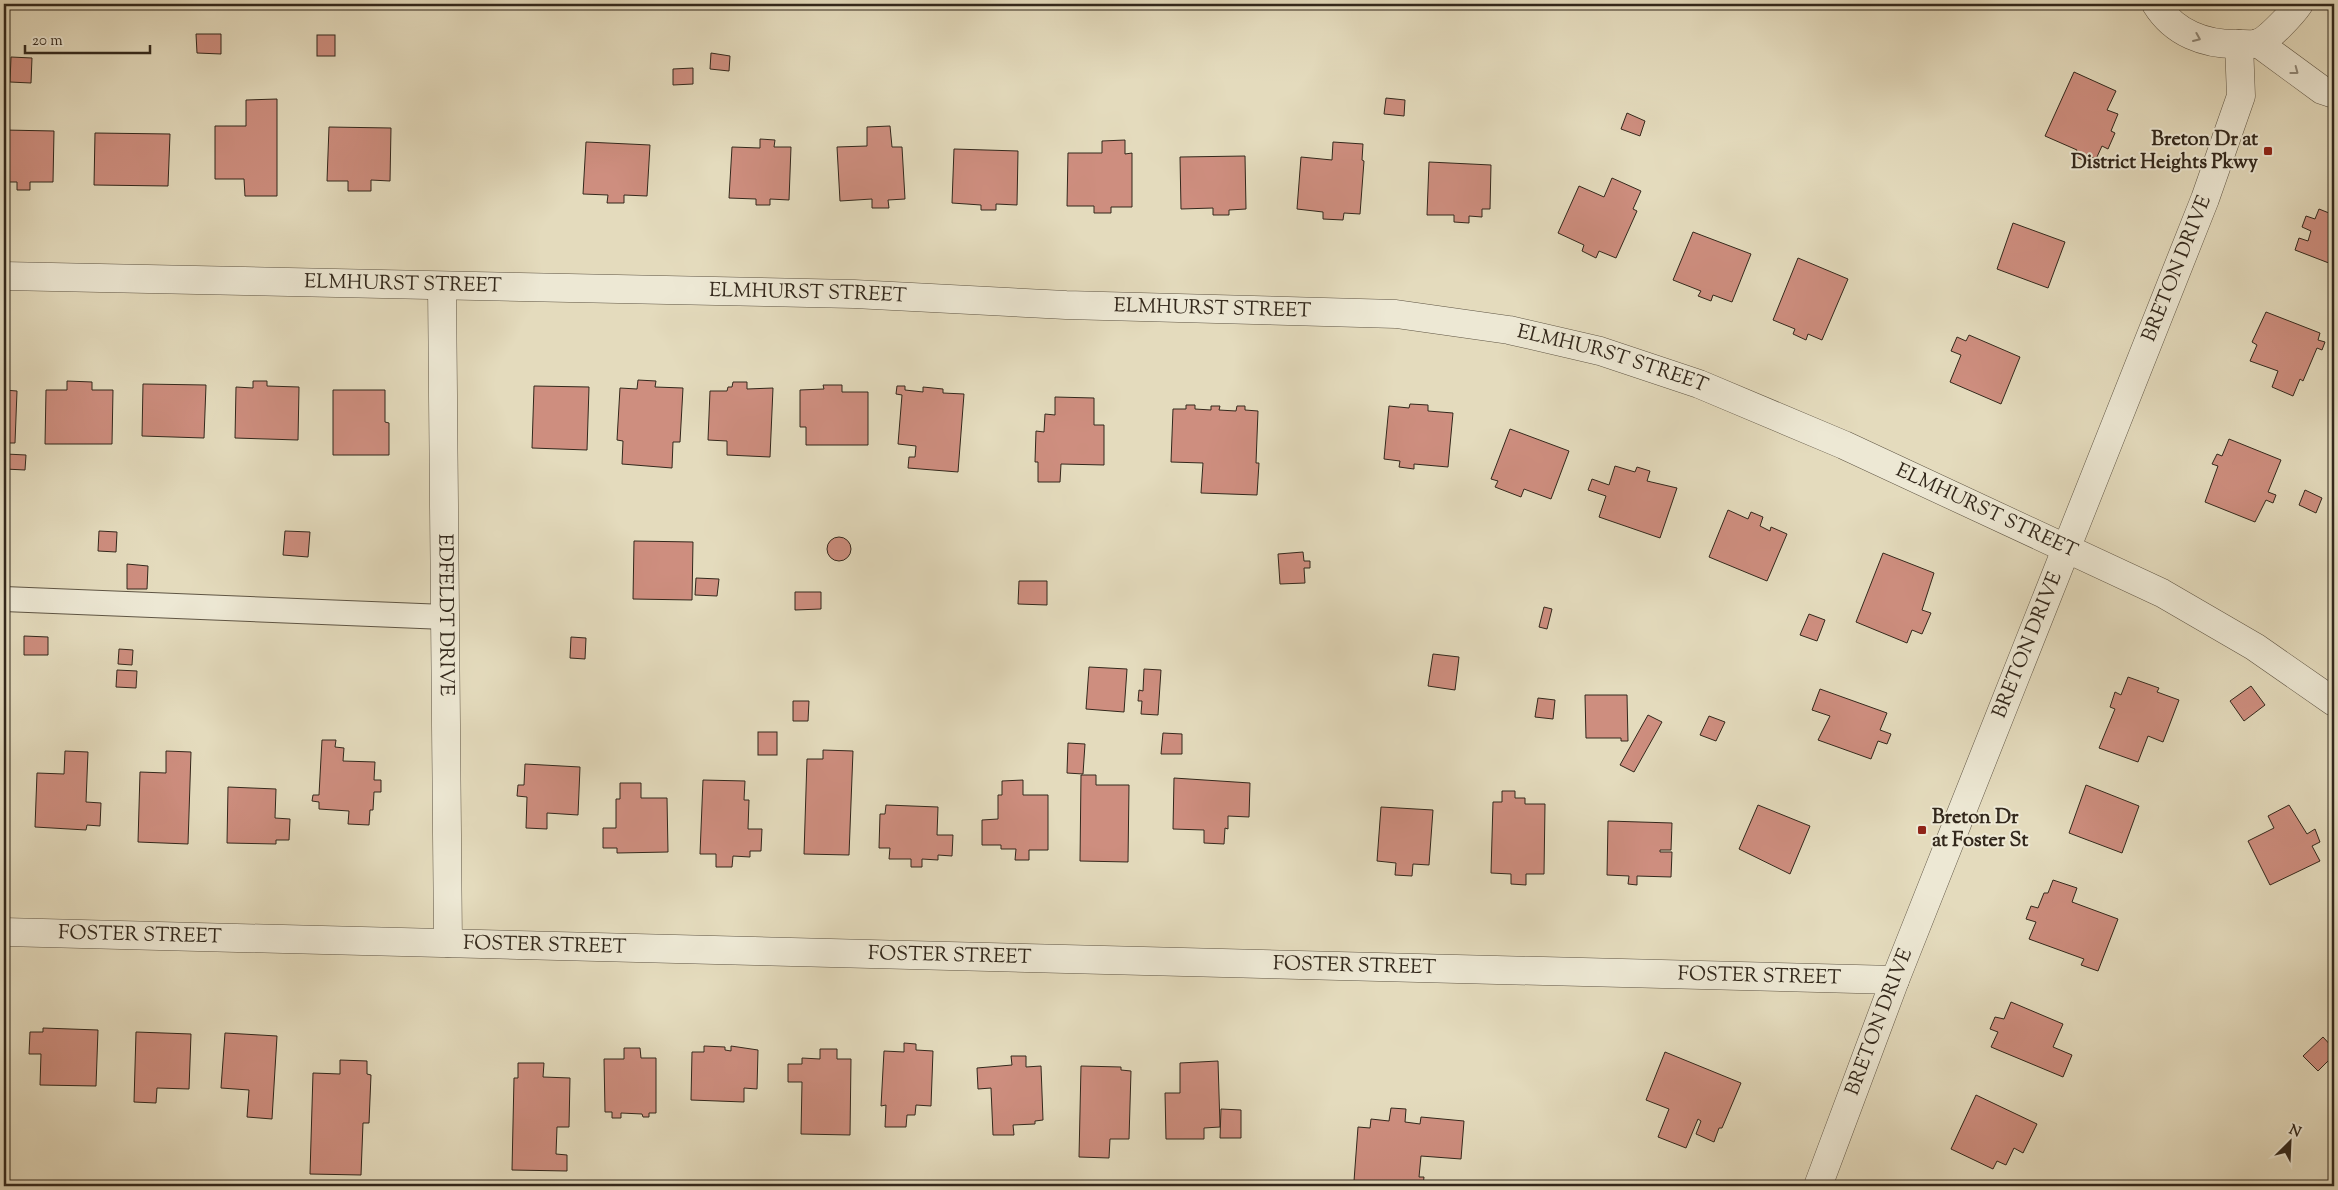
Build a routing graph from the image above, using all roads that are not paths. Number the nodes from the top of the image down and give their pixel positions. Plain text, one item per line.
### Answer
1 (2299, 4) edge
2 (2154, 7) edge
3 (2249, 44) junction
4 (2334, 94) edge
5 (4, 276) edge
6 (442, 286) junction
7 (2067, 550) junction
8 (4, 599) edge
9 (445, 617) junction
10 (2334, 702) edge
11 (4, 932) edge
12 (448, 943) junction
13 (1896, 980) junction
14 (1818, 1186) edge

1 - 3 street
2 -> 3 street
3 -> 4 street
3 - 7 street, BRETON DRIVE
5 - 6 street, ELMHURST STREET
6 - 7 street, ELMHURST STREET
6 - 9 street, EDFELDT DRIVE
7 - 10 street, ELMHURST STREET
7 - 13 street, BRETON DRIVE
8 - 9 lane
9 - 12 street, EDFELDT DRIVE
11 - 12 street, FOSTER STREET
12 - 13 street, FOSTER STREET
13 - 14 street, BRETON DRIVE

